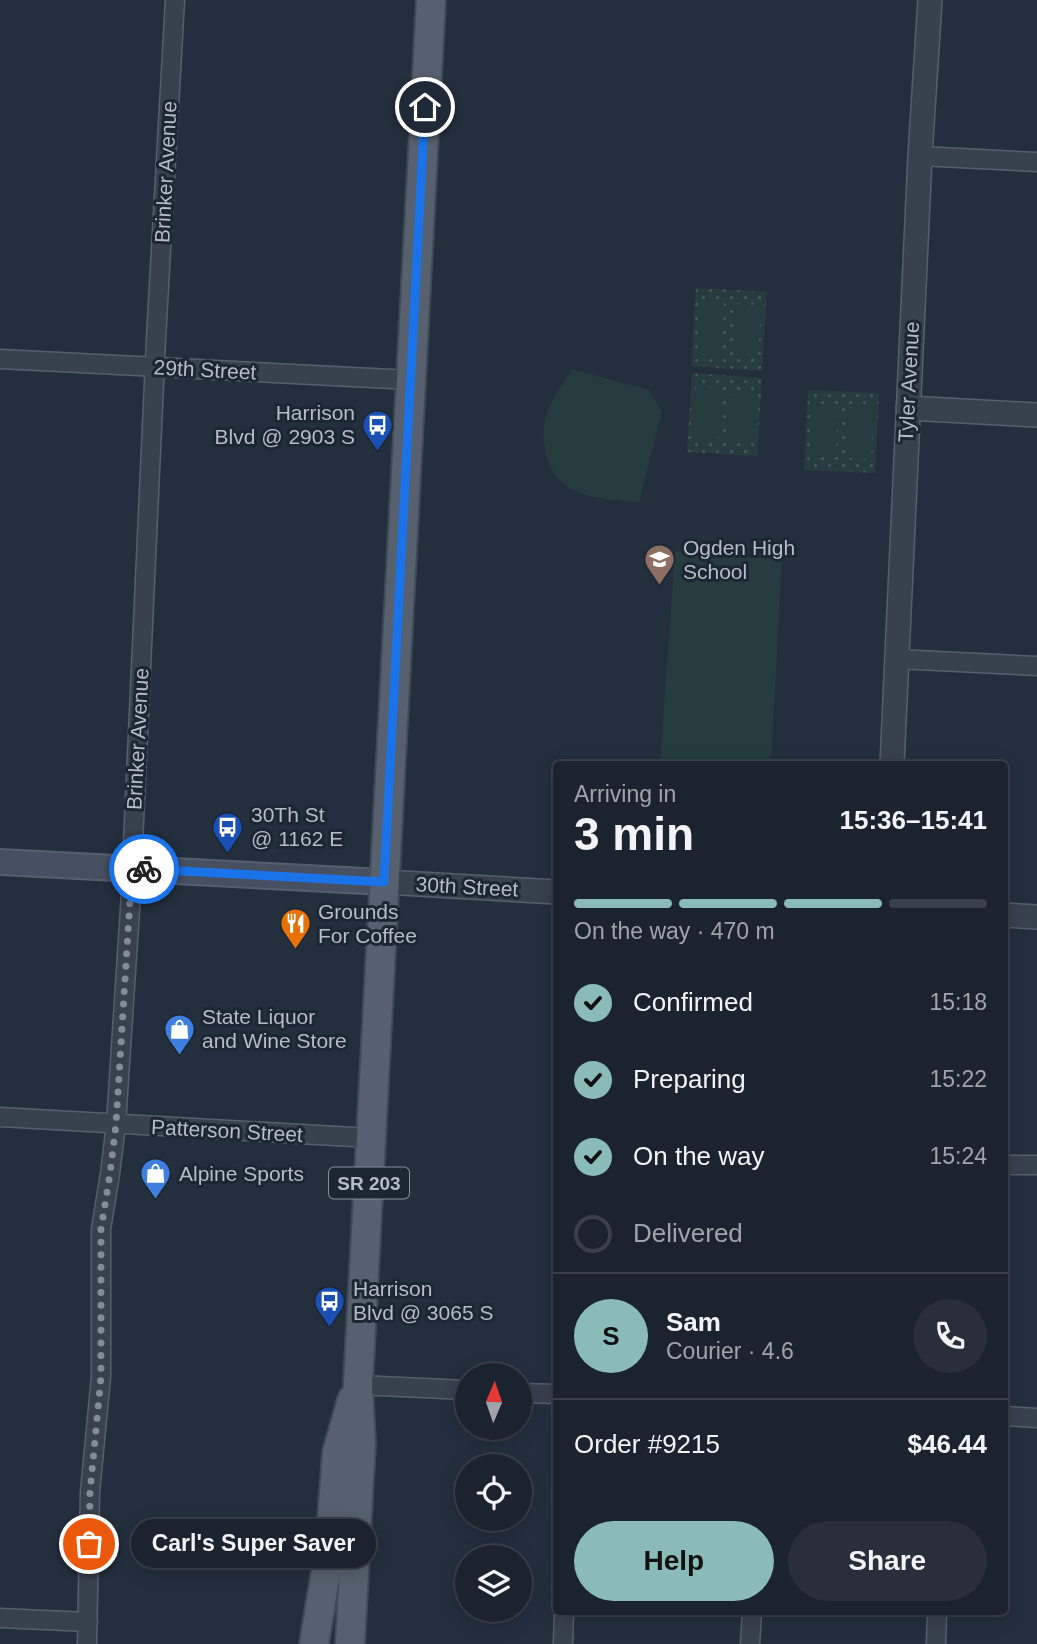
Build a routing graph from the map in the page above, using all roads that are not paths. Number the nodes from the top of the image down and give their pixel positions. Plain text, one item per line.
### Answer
1 (175, 0) edge
2 (431, 0) edge
3 (930, 0) edge
4 (920, 156) junction
5 (1037, 162) edge
6 (0, 359) edge
7 (156, 367) junction
8 (411, 380) junction
9 (908, 408) junction
10 (1037, 415) edge
11 (897, 659) junction
12 (1037, 666) edge
13 (892, 761) edge
14 (0, 862) edge
15 (132, 868) junction
16 (384, 882) junction
17 (553, 892) edge
18 (1008, 915) edge
19 (1037, 917) edge
20 (0, 1117) edge
21 (116, 1124) junction
22 (371, 1138) junction
23 (1008, 1164) edge
24 (1037, 1165) edge
25 (358, 1385) junction
26 (455, 1389) edge
27 (532, 1393) edge
28 (553, 1394) edge
29 (1008, 1416) edge
30 (1037, 1418) edge
31 (564, 1615) edge
32 (752, 1615) edge
33 (937, 1615) edge
34 (0, 1618) edge
35 (88, 1622) junction
36 (87, 1644) edge
37 (314, 1644) edge
38 (350, 1644) edge
39 (563, 1644) edge
40 (750, 1644) edge
41 (936, 1644) edge

1 - 7 street, Brinker Avenue
2 - 8 main road, SR 203
3 - 4 street, Tyler Avenue
4 - 5 street
4 - 9 street, Tyler Avenue
6 - 7 street, 29th Street
7 - 8 street, 29th Street
7 - 15 street, Brinker Avenue
8 - 16 main road, SR 203
9 - 10 street
9 - 11 street, Tyler Avenue
11 - 12 street
11 - 13 street, Tyler Avenue
14 - 15 main road, 30th Street
15 - 16 main road, 30th Street
15 - 21 street, Brinker Avenue
16 - 17 street, 30th Street
16 - 22 main road, SR 203
18 - 19 street
20 - 21 street, Patterson Street
21 - 22 street, Patterson Street
21 - 35 street, Brinker Avenue
22 - 25 main road, SR 203
23 - 24 street
25 - 26 street
25 - 37 main road, SR 203
25 - 38 main road, SR 203
27 - 28 street
29 - 30 street
31 - 39 street
32 - 40 street
33 - 41 street
34 - 35 street
35 - 36 street, Brinker Avenue

